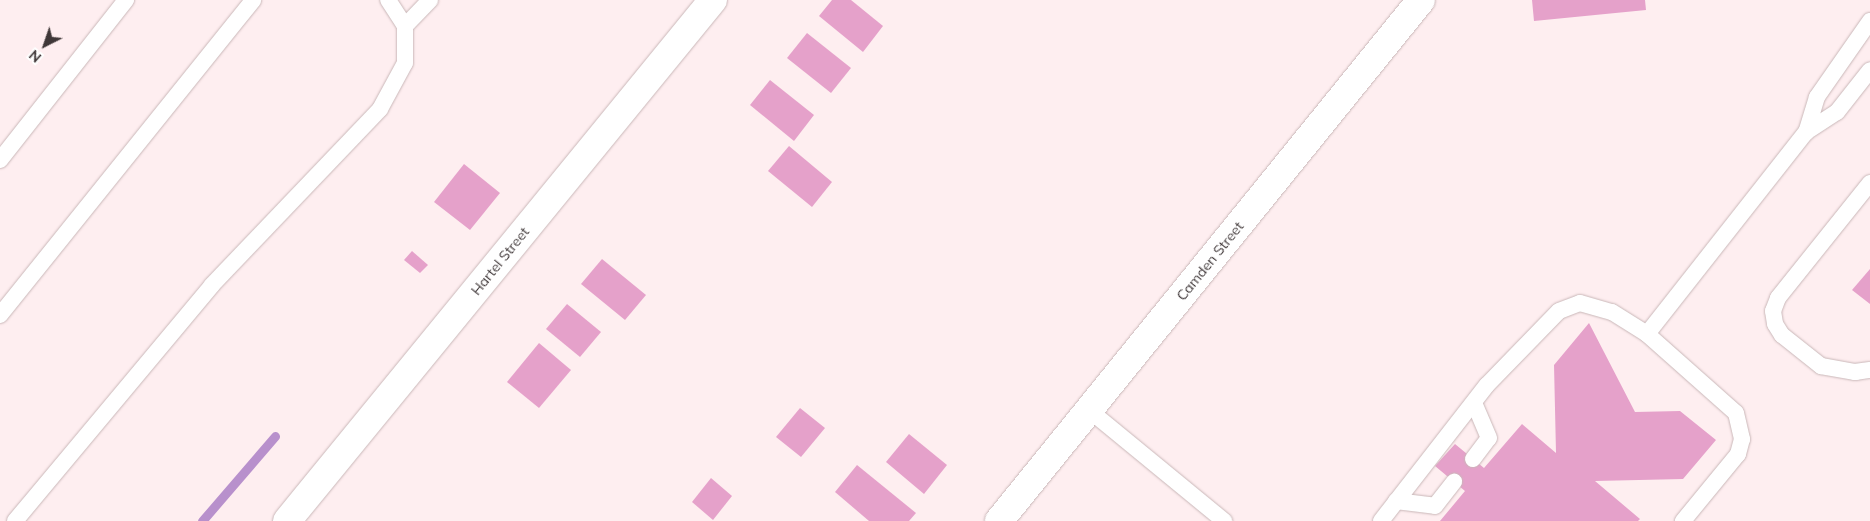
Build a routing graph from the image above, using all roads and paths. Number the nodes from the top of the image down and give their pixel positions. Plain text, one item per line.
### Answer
1 (126, 0) edge
2 (252, 0) edge
3 (388, 0) edge
4 (430, 0) edge
5 (712, 0) edge
6 (1421, 0) edge
7 (1870, 22) edge
8 (405, 26) junction
9 (1870, 70) edge
10 (1806, 132) junction
11 (0, 160) edge
12 (1870, 183) edge
13 (0, 315) edge
14 (1647, 334) junction
15 (1870, 370) edge
16 (1474, 403) junction
17 (1089, 410) junction
18 (1473, 459) dead end
19 (1454, 482) dead end
20 (1396, 501) junction
21 (15, 521) edge
22 (287, 521) edge
23 (999, 521) edge
24 (1224, 521) edge
25 (1381, 521) edge
26 (1683, 521) edge

1 - 11 lane
2 - 13 lane
3 - 8 lane
4 - 8 lane
5 - 22 street, Hartel Street
6 - 17 street, Camden Street
7 - 10 lane
8 - 21 lane
9 - 10 lane
10 - 14 lane
12 - 15 lane
14 - 16 lane
14 - 26 lane
16 - 18 lane
16 - 20 lane
17 - 23 street, Camden Street
17 - 24 lane
19 - 20 lane
20 - 25 lane

